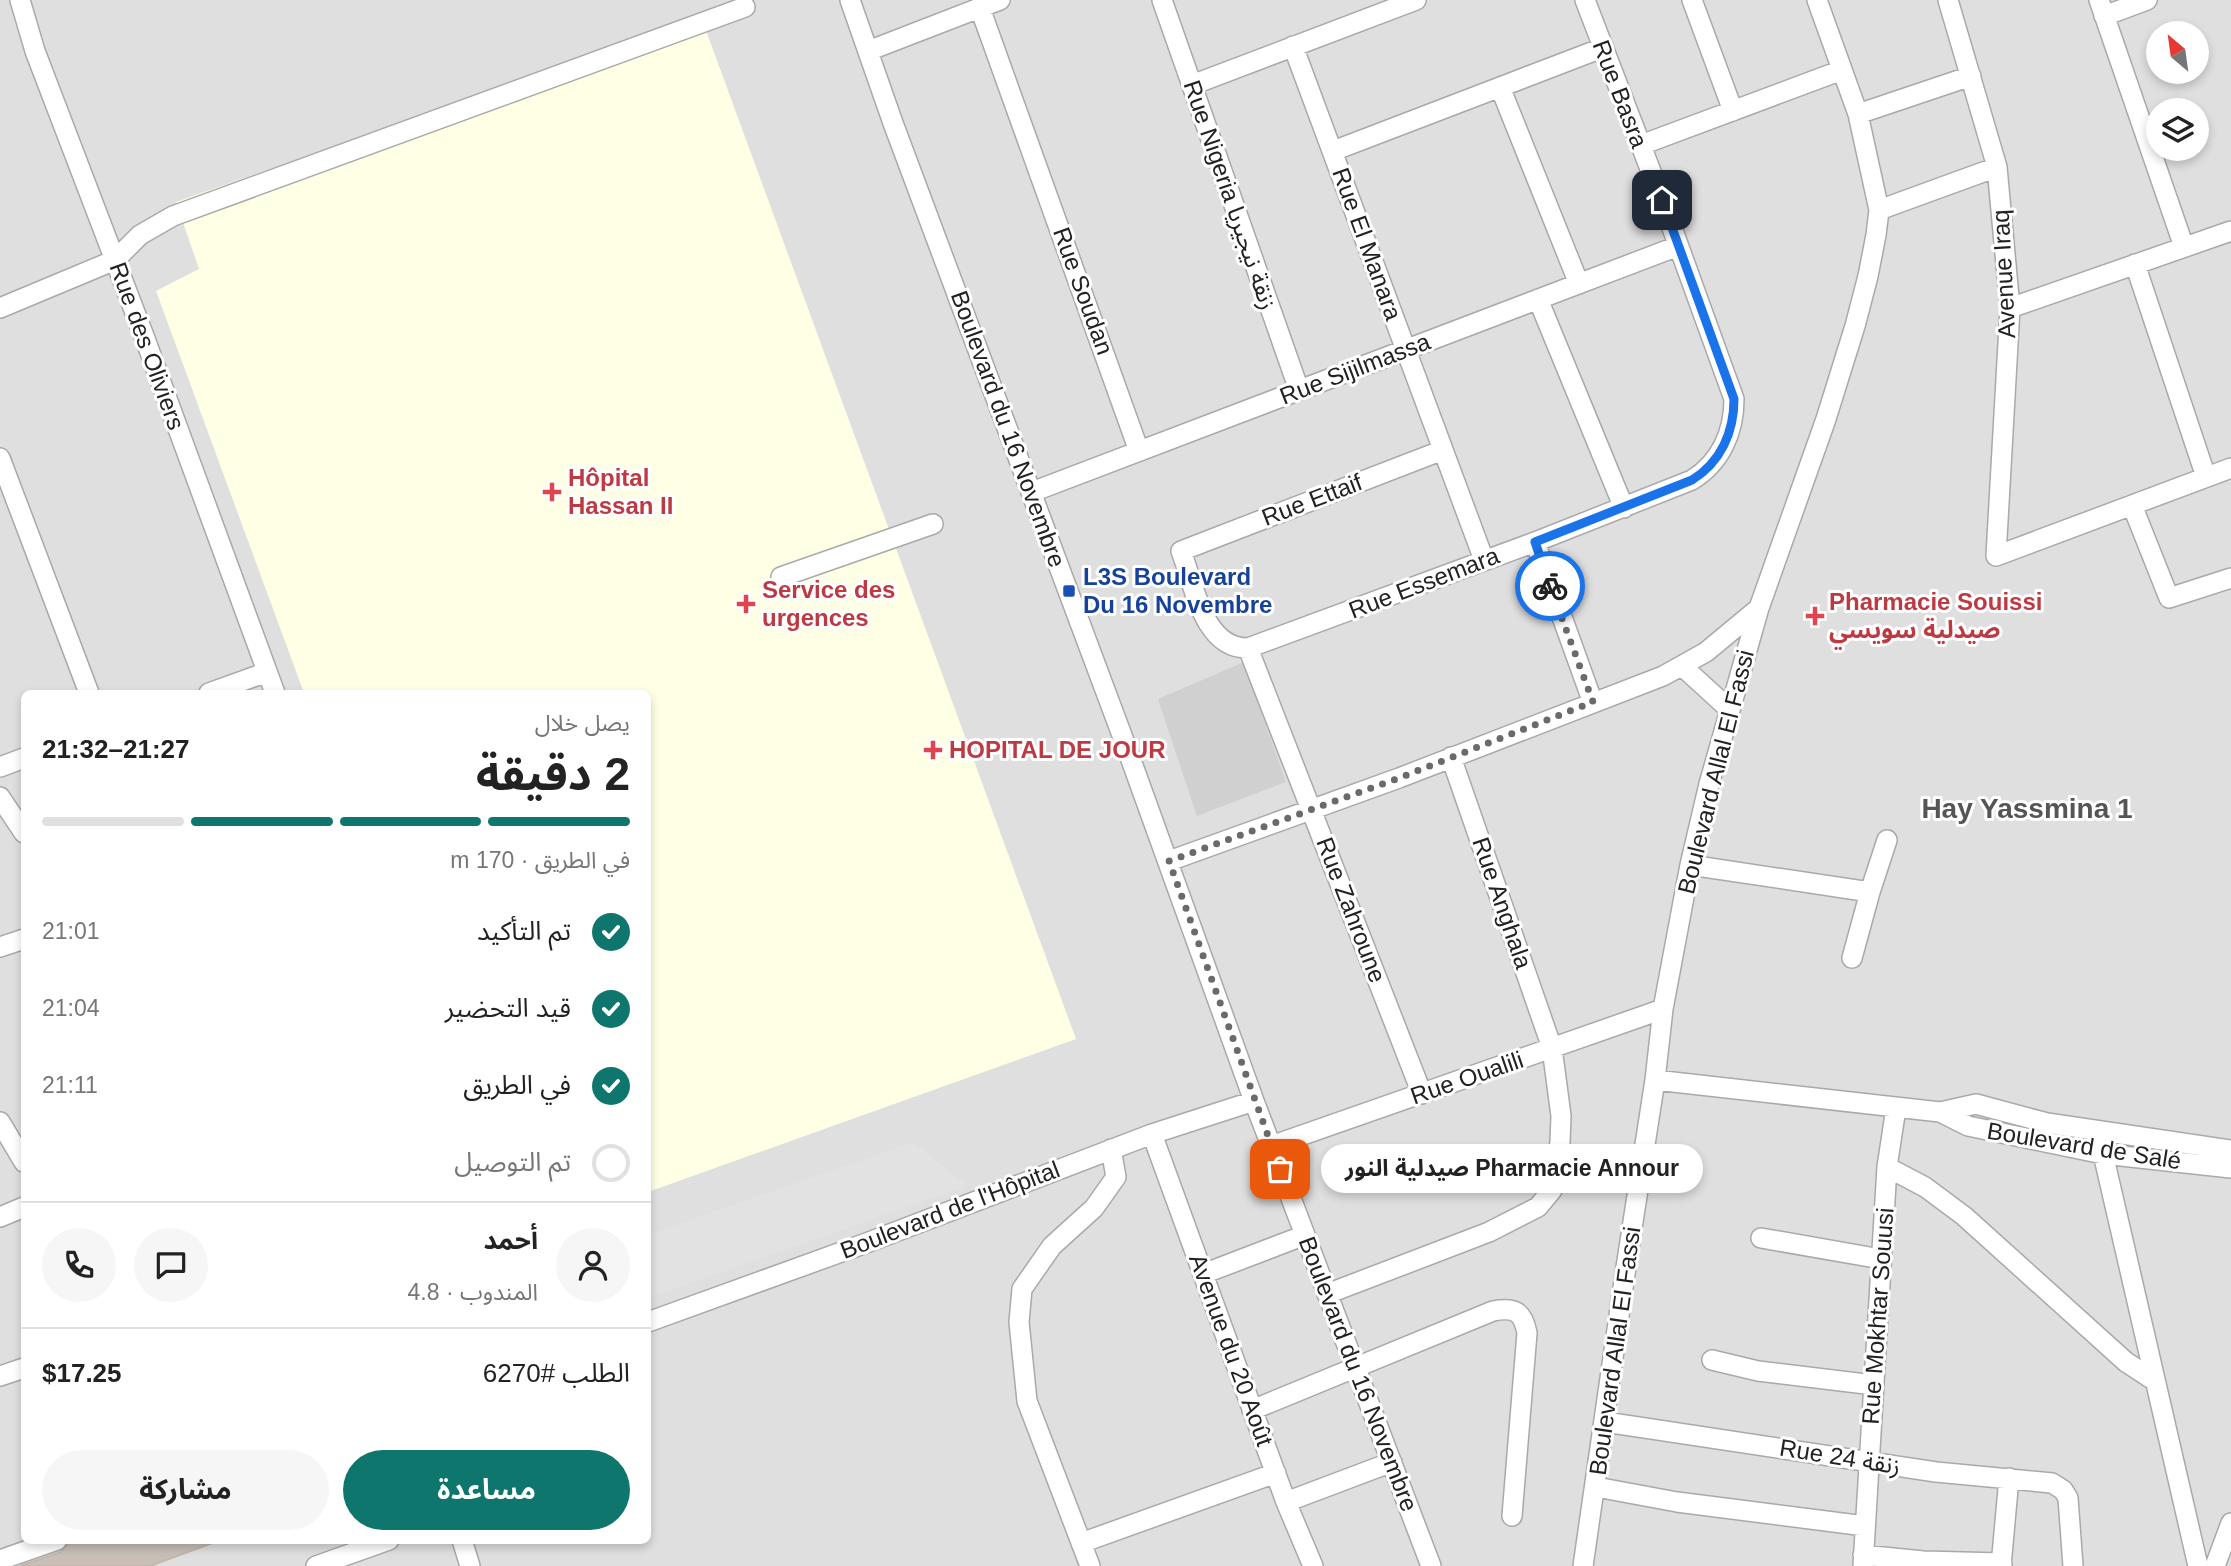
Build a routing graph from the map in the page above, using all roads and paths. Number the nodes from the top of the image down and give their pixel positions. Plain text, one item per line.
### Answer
1 (20, 0) edge
2 (850, 0) edge
3 (1000, 0) edge
4 (1162, 0) edge
5 (1416, 0) edge
6 (1585, 0) edge
7 (1692, 0) edge
8 (1817, 0) edge
9 (1948, 0) edge
10 (2147, 0) edge
11 (745, 7) dead end
12 (980, 8) junction
13 (2102, 8) edge
14 (1293, 46) junction
15 (1602, 48) junction
16 (869, 51) junction
17 (1842, 70) junction
18 (1971, 76) junction
19 (1192, 85) junction
20 (1500, 87) junction
21 (1733, 111) junction
22 (1858, 114) junction
23 (1641, 145) junction
24 (1332, 151) junction
25 (1997, 167) junction
26 (1879, 210) junction
27 (2231, 231) edge
28 (1678, 246) junction
29 (2183, 247) junction
30 (115, 260) junction
31 (2135, 264) junction
32 (1579, 284) junction
33 (1538, 299) junction
34 (0, 308) edge
35 (2010, 308) junction
36 (1406, 349) junction
37 (1299, 390) junction
38 (1443, 450) junction
39 (1139, 451) junction
40 (1713, 462) joint
41 (2, 466) edge
42 (2231, 468) edge
43 (2207, 477) junction
44 (1032, 492) junction
45 (2132, 505) junction
46 (1624, 508) junction
47 (933, 524) dead end
48 (1535, 542) junction
49 (1484, 560) junction
50 (781, 577) dead end
51 (2231, 578) edge
52 (1759, 608) junction
53 (1248, 648) junction
54 (1683, 667) junction
55 (267, 672) junction
56 (88, 690) edge
57 (217, 690) edge
58 (274, 690) edge
59 (1593, 702) junction
60 (1729, 709) junction
61 (1451, 757) junction
62 (21, 759) edge
63 (0, 767) edge
64 (0, 797) edge
65 (1312, 808) junction
66 (21, 828) edge
67 (1887, 840) dead end
68 (1169, 861) junction
69 (1690, 865) junction
70 (1870, 892) junction
71 (21, 940) edge
72 (0, 947) edge
73 (1852, 958) dead end
74 (1663, 1009) junction
75 (1552, 1048) junction
76 (1655, 1080) junction
77 (1422, 1094) junction
78 (1254, 1101) junction
79 (1896, 1108) junction
80 (1940, 1112) junction
81 (0, 1122) edge
82 (2098, 1132) junction
83 (1152, 1134) junction
84 (1271, 1146) junction
85 (1111, 1149) junction
86 (2231, 1150) edge
87 (2104, 1154) junction
88 (21, 1157) edge
89 (1887, 1167) junction
90 (2231, 1168) edge
91 (21, 1208) edge
92 (0, 1217) edge
93 (1305, 1235) junction
94 (1761, 1238) dead end
95 (1881, 1259) junction
96 (1203, 1274) junction
97 (1327, 1294) junction
98 (651, 1321) edge
99 (1712, 1360) dead end
100 (1356, 1366) junction
101 (21, 1369) edge
102 (0, 1376) edge
103 (2155, 1381) junction
104 (1874, 1384) junction
105 (1252, 1410) junction
106 (1605, 1422) junction
107 (1869, 1461) junction
108 (1392, 1462) junction
109 (1276, 1473) junction
110 (2009, 1478) junction
111 (1595, 1487) junction
112 (1286, 1502) junction
113 (1511, 1516) dead end
114 (2231, 1523) edge
115 (1865, 1526) junction
116 (1081, 1543) junction
117 (46, 1544) edge
118 (378, 1544) edge
119 (463, 1544) edge
120 (0, 1560) edge
121 (1863, 1561) edge
122 (1923, 1563) edge
123 (2001, 1564) edge
124 (316, 1566) edge
125 (470, 1566) edge
126 (1090, 1566) edge
127 (1312, 1566) edge
128 (1431, 1566) edge
129 (1583, 1566) edge
130 (2073, 1566) edge
131 (2198, 1566) edge
132 (2215, 1566) edge

1 - 30 street, Rue des Oliviers
2 - 16 street, Boulevard du 16 Novembre
3 - 12 street
4 - 19 street, Rue Nigeria زنقة نيجيريا
5 - 14 street
6 - 15 street, Rue Basra
7 - 21 street
8 - 17 street, Boulevard Allal El Fassi
9 - 18 street, Avenue Iraq
10 - 13 street
11 - 30 street
12 - 16 street
12 - 39 street, Rue Soudan
13 - 29 street
14 - 19 street
14 - 24 street, Rue El Manara
15 - 20 street
15 - 23 street, Rue Basra
16 - 44 street, Boulevard du 16 Novembre
17 - 21 street
17 - 22 street, Boulevard Allal El Fassi
18 - 22 street
18 - 25 street, Avenue Iraq
19 - 37 street, Rue Nigeria زنقة نيجيريا
20 - 24 street
20 - 32 street
21 - 23 street
22 - 26 street, Boulevard Allal El Fassi
23 - 28 street, Rue Basra
24 - 36 street, Rue El Manara
25 - 26 street
25 - 35 street, Avenue Iraq
26 - 52 street, Boulevard Allal El Fassi
27 - 29 street
28 - 32 street, Rue Sijilmassa
28 - 40 street, Rue Basra
29 - 31 street
30 - 34 street
30 - 55 street, Rue des Oliviers
31 - 35 street
31 - 43 street
32 - 33 street, Rue Sijilmassa
33 - 36 street, Rue Sijilmassa
33 - 46 street
35 - 45 street, Avenue Iraq
36 - 37 street, Rue Sijilmassa
36 - 38 street, Rue El Manara
37 - 39 street, Rue Sijilmassa
38 - 49 street, Rue El Manara
38 - 53 street, Rue Ettaif
39 - 44 street, Rue Sijilmassa
40 - 46 street, Rue Essemara
41 - 56 street
42 - 43 street
43 - 45 street
44 - 68 street, Boulevard du 16 Novembre
45 - 51 street
46 - 48 street, Rue Essemara
47 - 50 street
48 - 49 street, Rue Essemara
48 - 59 street
49 - 53 street, Rue Essemara
52 - 54 street
52 - 60 street, Boulevard Allal El Fassi
53 - 65 street, Rue Zahroune
54 - 59 street
54 - 60 street
55 - 57 street
55 - 58 street, Rue des Oliviers
59 - 61 street
60 - 69 street, Boulevard Allal El Fassi
61 - 65 street
61 - 75 street, Rue Anghala
62 - 63 street
64 - 66 street
65 - 68 street
65 - 77 street, Rue Zahroune
67 - 70 street
68 - 78 street, Boulevard du 16 Novembre
69 - 70 street
69 - 74 street, Boulevard Allal El Fassi
70 - 73 street
71 - 72 street
74 - 75 street, Rue Oualili
74 - 76 street, Boulevard Allal El Fassi
75 - 77 street, Rue Oualili
75 - 97 street, Rue Anghala
76 - 79 street, Boulevard de Salé
76 - 106 street, Boulevard Allal El Fassi
77 - 84 street, Rue Oualili
78 - 83 street, Boulevard de l'Hôpital
78 - 84 street, Boulevard du 16 Novembre
79 - 80 street, Boulevard de Salé
79 - 89 street, Rue Mokhtar Souusi
80 - 82 street, Boulevard de Salé
80 - 87 street, Boulevard de Salé
81 - 88 street
82 - 86 street, Boulevard de Salé
82 - 87 street
83 - 85 street, Boulevard de l'Hôpital
83 - 96 street, Avenue du 20 Août
84 - 93 street, Boulevard du 16 Novembre
85 - 98 street, Boulevard de l'Hôpital
85 - 116 street
87 - 90 street, Boulevard de Salé
87 - 103 street
89 - 95 street, Rue Mokhtar Souusi
89 - 103 street
91 - 92 street
93 - 96 street
93 - 97 street, Boulevard du 16 Novembre
94 - 95 street
95 - 104 street, Rue Mokhtar Souusi
96 - 105 street, Avenue du 20 Août
97 - 100 street, Boulevard du 16 Novembre
99 - 104 street
100 - 105 street
100 - 108 street, Boulevard du 16 Novembre
100 - 113 street
101 - 102 street
103 - 131 street
104 - 107 street, Rue Mokhtar Souusi
105 - 109 street, Avenue du 20 Août
106 - 107 street, Rue 24 زنقة
106 - 111 street, Boulevard Allal El Fassi
107 - 110 street, Rue 24 زنقة
107 - 115 street, Rue Mokhtar Souusi
108 - 112 street
108 - 128 street, Boulevard du 16 Novembre
109 - 112 street, Avenue du 20 Août
109 - 116 street
110 - 123 street
110 - 130 street, Rue 24 زنقة
111 - 115 street
111 - 129 street, Boulevard Allal El Fassi
112 - 127 street, Avenue du 20 Août
114 - 132 street
115 - 121 street, Rue Mokhtar Souusi
116 - 126 street
117 - 120 street
118 - 124 street
119 - 125 street
121 - 122 street
122 - 123 street

